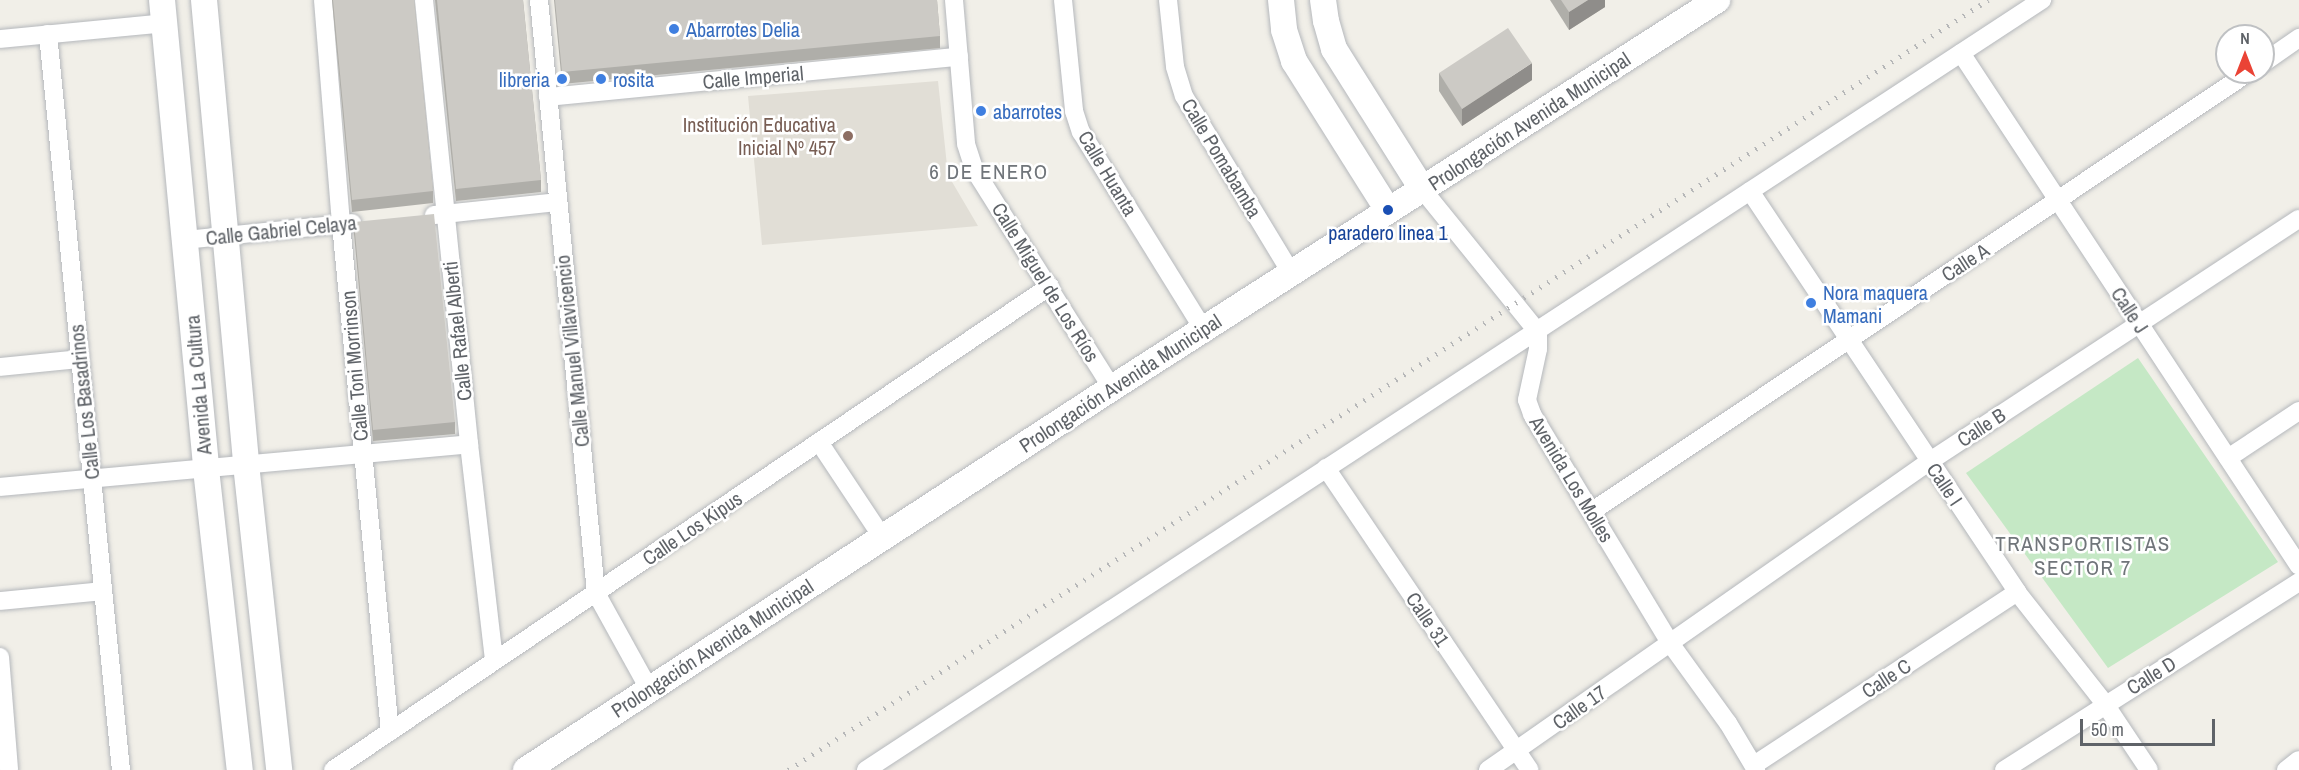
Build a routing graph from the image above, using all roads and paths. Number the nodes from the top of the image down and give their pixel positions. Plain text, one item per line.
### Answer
1 (204, 0) edge
2 (323, 0) edge
3 (424, 0) edge
4 (539, 0) edge
5 (954, 0) edge
6 (1063, 0) edge
7 (1168, 0) edge
8 (1281, 0) edge
9 (1323, 0) edge
10 (1717, 0) edge
11 (2042, 0) edge
12 (164, 11) edge
13 (48, 34) junction
14 (2299, 38) edge
15 (0, 39) edge
16 (1961, 53) junction
17 (2275, 55) edge
18 (959, 57) junction
19 (2231, 84) edge
20 (548, 97) junction
21 (1422, 189) junction
22 (1750, 191) junction
23 (2058, 201) junction
24 (557, 202) junction
25 (1388, 210) junction
26 (445, 214) junction
27 (422, 216) edge
28 (2299, 219) edge
29 (375, 221) edge
30 (341, 224) junction
31 (225, 236) junction
32 (185, 240) junction
33 (1291, 273) junction
34 (1050, 286) junction
35 (2139, 324) junction
36 (1203, 329) junction
37 (1538, 332) junction
38 (1848, 339) junction
39 (80, 359) junction
40 (0, 367) edge
41 (1112, 388) junction
42 (2299, 411) edge
43 (819, 442) junction
44 (469, 444) junction
45 (362, 453) junction
46 (2228, 458) junction
47 (1930, 461) junction
48 (246, 464) junction
49 (1326, 468) junction
50 (206, 469) junction
51 (92, 479) junction
52 (0, 487) edge
53 (1591, 512) junction
54 (882, 537) junction
55 (2299, 566) edge
56 (2299, 582) edge
57 (103, 591) junction
58 (2017, 592) junction
59 (596, 593) junction
60 (0, 601) edge
61 (1670, 643) junction
62 (0, 657) edge
63 (494, 662) junction
64 (649, 689) junction
65 (2105, 704) junction
66 (390, 732) junction
67 (1516, 751) junction
68 (2299, 760) edge
69 (1755, 768) edge
70 (9, 770) edge
71 (121, 770) edge
72 (240, 770) edge
73 (279, 770) edge
74 (333, 770) edge
75 (526, 770) edge
76 (866, 770) edge
77 (1488, 770) edge
78 (1530, 770) edge
79 (2004, 770) edge
80 (2149, 770) edge
81 (2286, 770) edge

1 - 31 main road, Avenida La Cultura
2 - 30 street, Calle Toni Morrinson
3 - 26 street, Calle Rafael Alberti
4 - 20 street, Calle Manuel Villavicencio
5 - 18 street, Calle Miguel de Los Ríos
6 - 36 street, Calle Huanta
7 - 33 street, Calle Pomabamba
8 - 25 main road
9 - 21 main road
10 - 21 main road, Prolongación Avenida Municipal
11 - 16 street
12 - 13 street
12 - 32 main road, Avenida La Cultura
13 - 15 street
13 - 39 street, Calle Los Basadrinos
14 - 17 street
16 - 22 street
16 - 23 street, Calle J
18 - 20 street, Calle Imperial
18 - 34 street, Calle Miguel de Los Ríos
19 - 23 street, Calle A
20 - 24 street, Calle Manuel Villavicencio
21 - 25 main road, Prolongación Avenida Municipal
21 - 37 street
22 - 37 street
22 - 38 street, Calle I
23 - 35 street, Calle J
23 - 38 street, Calle A
24 - 26 street
24 - 59 street, Calle Manuel Villavicencio
25 - 33 main road, Prolongación Avenida Municipal
26 - 27 street
26 - 44 street, Calle Rafael Alberti
28 - 35 street, Calle B
29 - 30 street, Calle Gabriel Celaya
30 - 31 street, Calle Gabriel Celaya
30 - 45 street, Calle Toni Morrinson
31 - 32 street, Calle Gabriel Celaya
31 - 48 main road, Avenida La Cultura
32 - 50 main road, Avenida La Cultura
33 - 36 main road, Prolongación Avenida Municipal
34 - 41 street, Calle Miguel de Los Ríos
34 - 43 street, Calle Los Kipus
35 - 46 street, Calle J
35 - 47 street, Calle B
36 - 41 main road, Prolongación Avenida Municipal
37 - 49 street
37 - 53 street, Avenida Los Molles
38 - 47 street, Calle I
38 - 53 street, Calle A
39 - 40 street
39 - 51 street, Calle Los Basadrinos
41 - 54 main road, Prolongación Avenida Municipal
42 - 46 street
43 - 54 street
43 - 59 street, Calle Los Kipus
44 - 45 street
44 - 63 street, Calle Rafael Alberti
45 - 48 street
45 - 66 street, Calle Toni Morrinson
46 - 55 street, Calle J
47 - 58 street, Calle I
47 - 61 street, Calle B
48 - 50 street
48 - 73 main road, Avenida La Cultura
49 - 67 street, Calle 31
49 - 76 street
50 - 51 street
50 - 72 main road, Avenida La Cultura
51 - 52 street
51 - 57 street, Calle Los Basadrinos
53 - 61 street, Avenida Los Molles
54 - 64 main road, Prolongación Avenida Municipal
56 - 65 street, Calle D
57 - 60 street
57 - 71 street, Calle Los Basadrinos
58 - 65 street, Calle I
58 - 69 street, Calle C
59 - 63 street, Calle Los Kipus
59 - 64 street, Calle Manuel Villavicencio
61 - 67 street, Calle 17
61 - 69 street, Avenida Los Molles
62 - 70 street
63 - 66 street, Calle Los Kipus
64 - 75 main road, Prolongación Avenida Municipal
65 - 79 street, Calle D
65 - 80 street, Calle I
66 - 74 street, Calle Los Kipus
67 - 77 street, Calle 17
67 - 78 street, Calle 31
68 - 81 street

